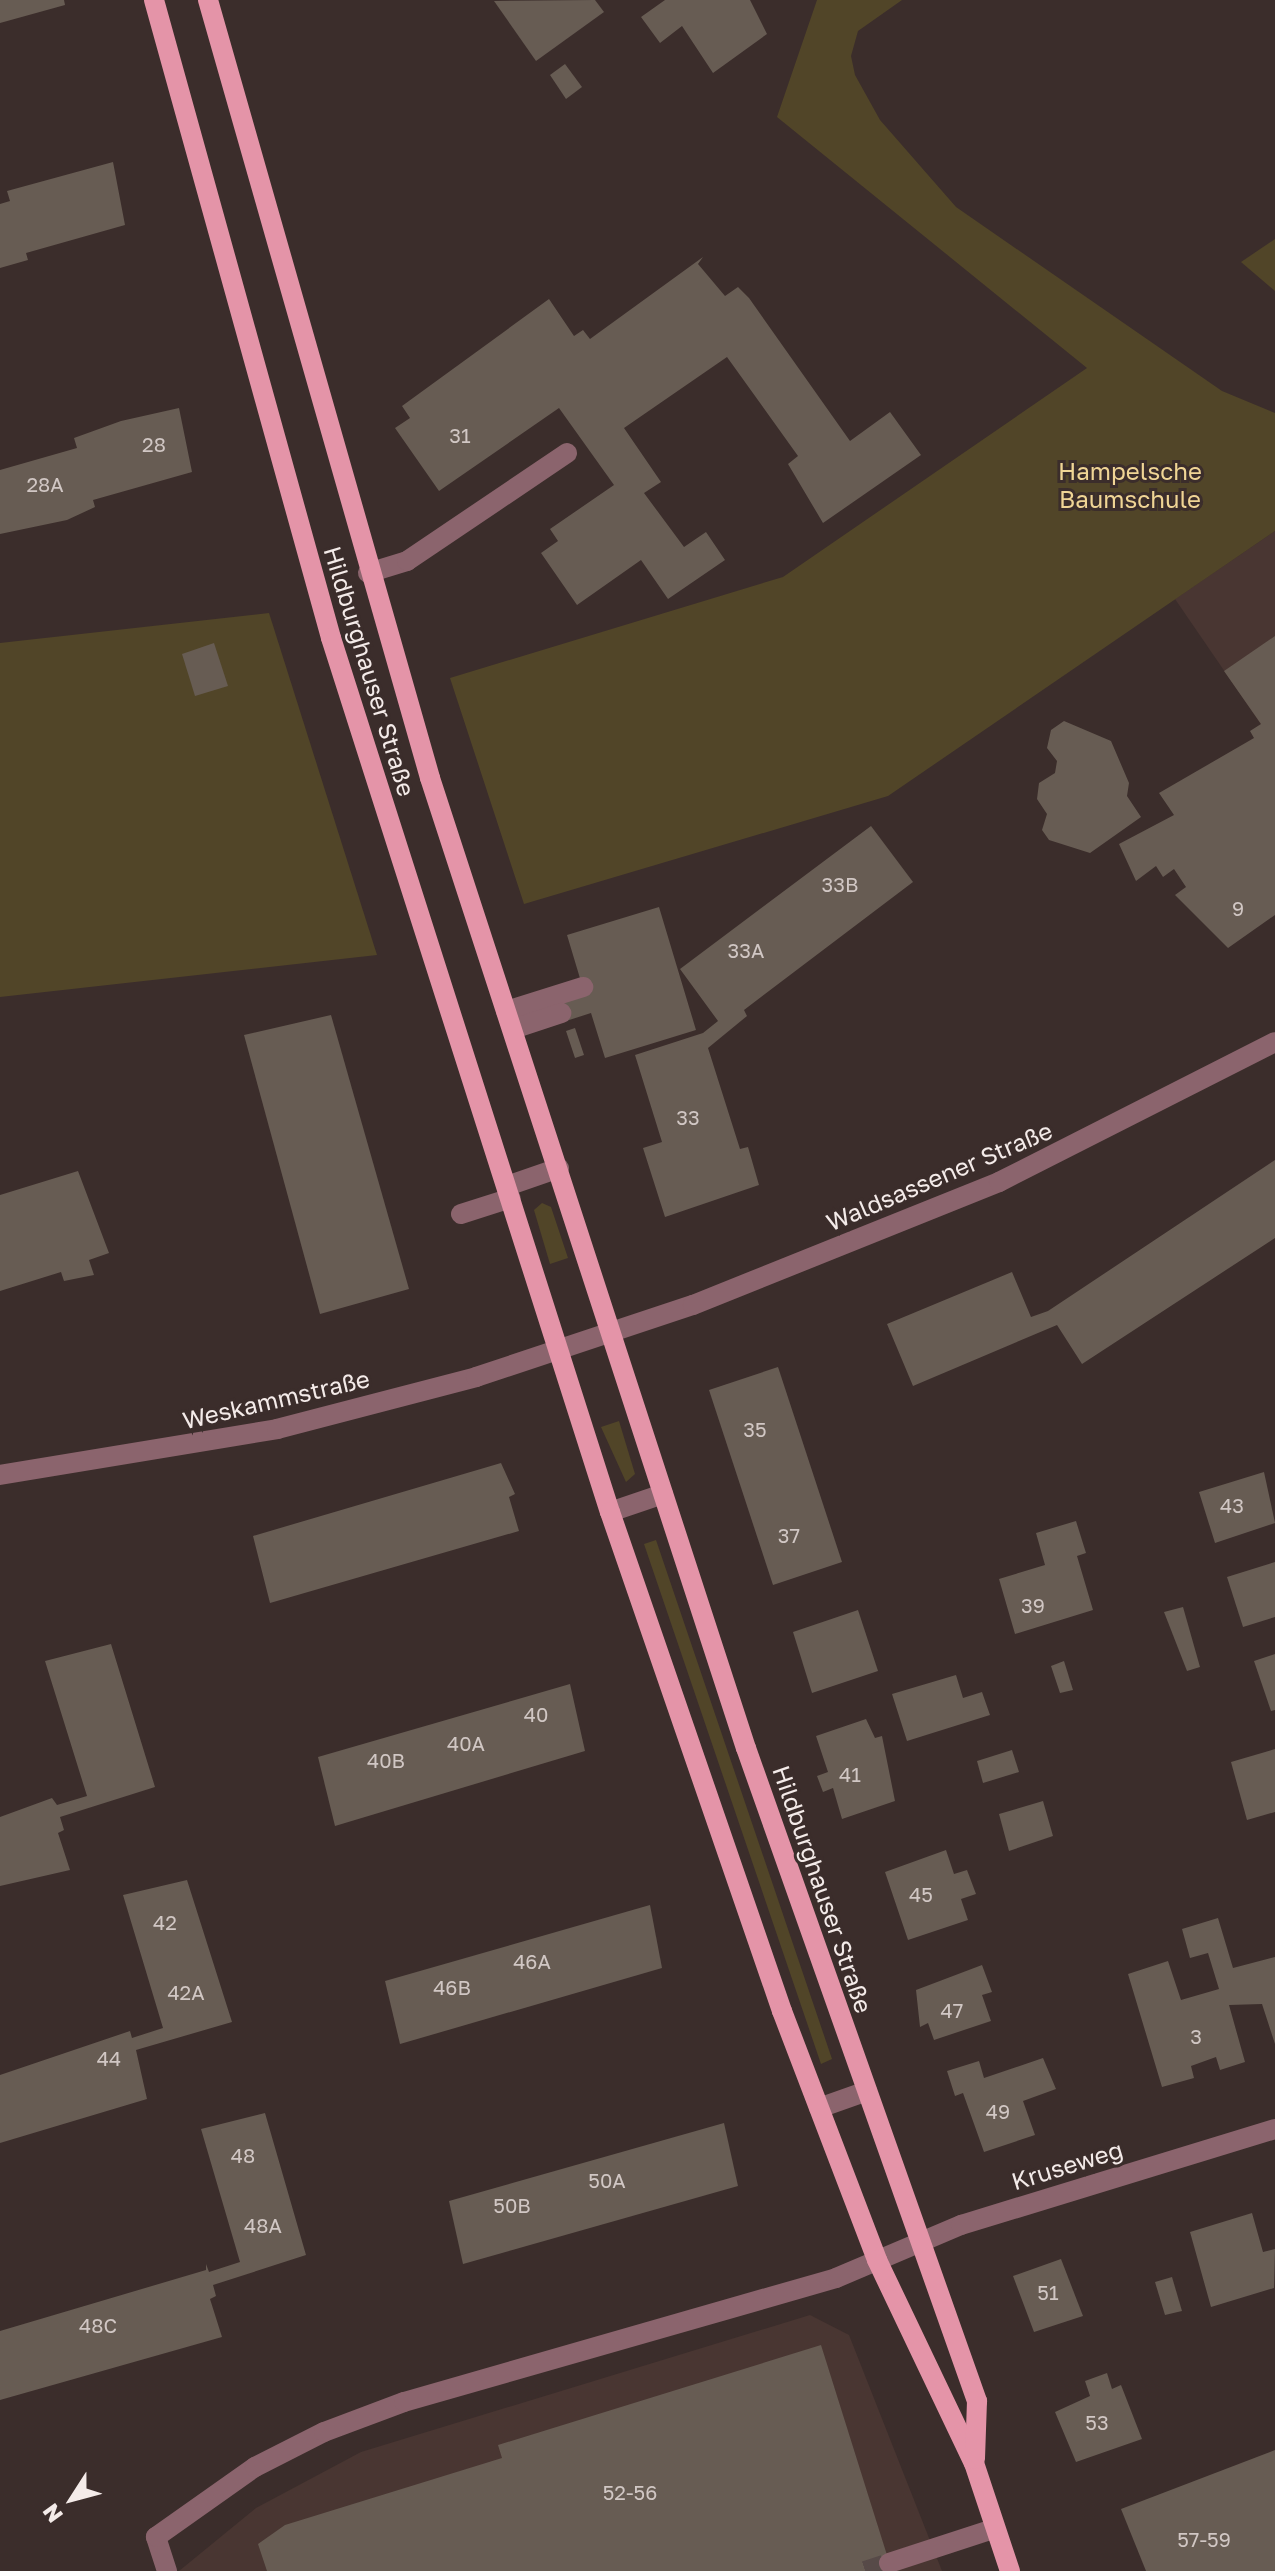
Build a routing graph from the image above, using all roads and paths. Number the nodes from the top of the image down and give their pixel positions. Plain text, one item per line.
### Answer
1 (154, 0) edge
2 (208, 0) edge
3 (567, 453) dead end
4 (368, 573) junction
5 (583, 987) dead end
6 (561, 1013) dead end
7 (510, 1020) junction
8 (1275, 1042) edge
9 (559, 1168) junction
10 (509, 1192) junction
11 (461, 1214) dead end
12 (612, 1333) junction
13 (558, 1351) junction
14 (0, 1475) edge
15 (663, 1494) junction
16 (610, 1512) junction
17 (867, 2091) junction
18 (819, 2108) junction
19 (1275, 2129) edge
20 (922, 2242) junction
21 (877, 2260) junction
22 (974, 2463) junction
23 (993, 2529) junction
24 (889, 2563) dead end
25 (167, 2571) edge
26 (1010, 2571) edge

1 - 10 main road, Hildburghauser Straße
2 - 4 main road, Hildburghauser Straße
3 - 4 street
4 - 7 main road, Hildburghauser Straße
5 - 7 street
6 - 7 street
7 - 9 main road, Hildburghauser Straße
8 - 12 street, Waldsassener Straße
9 - 10 street
9 - 12 main road, Hildburghauser Straße
10 - 11 street
10 - 13 main road, Hildburghauser Straße
12 - 13 street
12 - 15 main road, Hildburghauser Straße
13 - 14 street, Weskammstraße
13 - 16 main road, Hildburghauser Straße
15 - 16 street
15 - 17 main road, Hildburghauser Straße
16 - 18 main road, Hildburghauser Straße
17 - 18 street
17 - 20 main road, Hildburghauser Straße
18 - 21 main road, Hildburghauser Straße
19 - 20 street, Kruseweg
20 - 21 street, Kruseweg
20 - 22 main road, Hildburghauser Straße
21 - 22 main road, Hildburghauser Straße
21 - 25 street, Kruseweg
22 - 23 main road, Hildburghauser Straße
23 - 24 street
23 - 26 main road, Hildburghauser Straße

